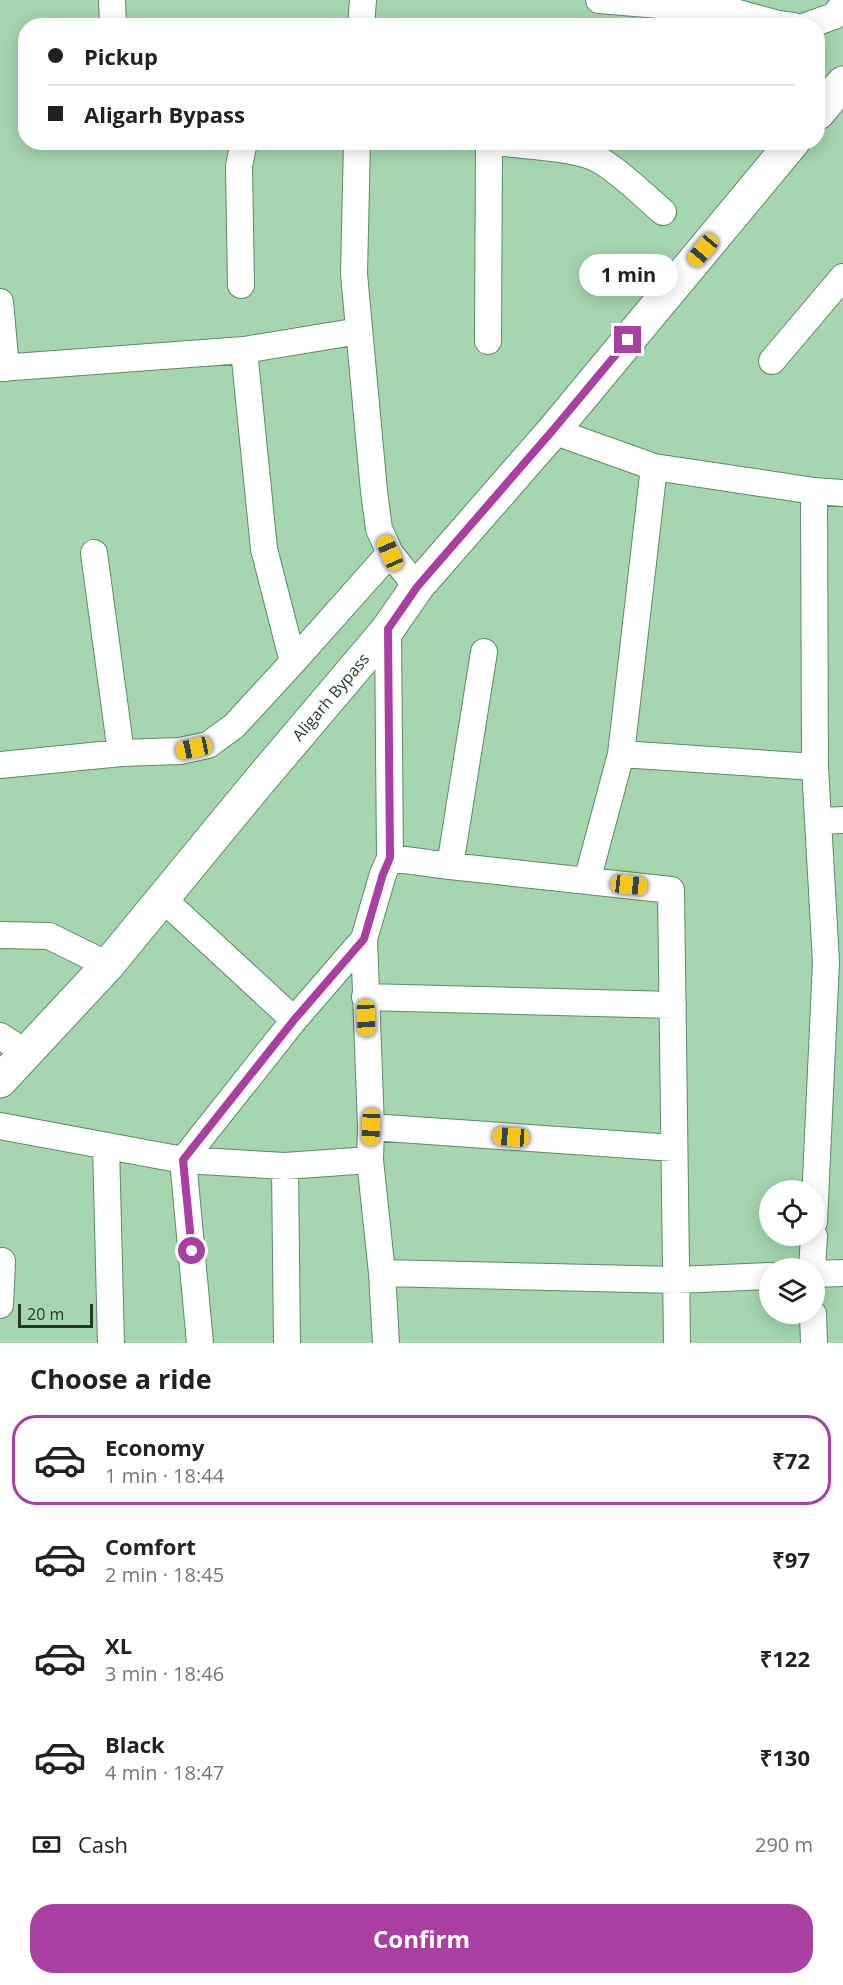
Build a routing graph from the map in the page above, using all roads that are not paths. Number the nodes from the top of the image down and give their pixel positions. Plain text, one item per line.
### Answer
1 (112, 0) edge
2 (363, 0) edge
3 (599, 0) edge
4 (843, 5) edge
5 (113, 18) edge
6 (362, 18) edge
7 (756, 18) edge
8 (825, 19) edge
9 (843, 83) edge
10 (825, 105) edge
11 (242, 150) edge
12 (357, 150) edge
13 (489, 150) edge
14 (556, 150) edge
15 (786, 150) edge
16 (663, 212) dead end
17 (843, 277) edge
18 (241, 285) dead end
19 (0, 303) edge
20 (359, 330) junction
21 (488, 341) dead end
22 (244, 350) junction
23 (772, 361) dead end
24 (3, 368) edge
25 (553, 430) junction
26 (654, 467) junction
27 (814, 491) junction
28 (843, 493) edge
29 (94, 553) dead end
30 (403, 569) junction
31 (388, 629) junction
32 (484, 652) dead end
33 (293, 662) junction
34 (121, 753) junction
35 (621, 754) junction
36 (0, 765) edge
37 (814, 767) junction
38 (831, 820) edge
39 (390, 858) junction
40 (450, 866) junction
41 (587, 881) junction
42 (162, 898) junction
43 (0, 935) edge
44 (364, 939) junction
45 (108, 964) junction
46 (365, 997) junction
47 (673, 1005) junction
48 (294, 1020) junction
49 (11, 1043) edge
50 (0, 1081) edge
51 (0, 1126) edge
52 (371, 1127) junction
53 (106, 1146) junction
54 (674, 1148) junction
55 (183, 1160) junction
56 (370, 1160) junction
57 (285, 1166) junction
58 (816, 1180) edge
59 (2, 1262) dead end
60 (843, 1272) edge
61 (382, 1273) junction
62 (825, 1273) edge
63 (759, 1276) edge
64 (676, 1280) junction
65 (0, 1305) edge
66 (813, 1324) edge
67 (111, 1343) edge
68 (200, 1343) edge
69 (287, 1343) edge
70 (386, 1343) edge
71 (677, 1343) edge
72 (814, 1343) edge

1 - 5 street
2 - 6 street
3 - 7 street
4 - 8 street
9 - 10 highway
11 - 18 street
12 - 20 street
13 - 21 street
14 - 16 street
15 - 25 highway, Aligarh Bypass
17 - 23 street
19 - 24 street
20 - 22 street
20 - 30 street
22 - 24 street
22 - 33 street
25 - 26 street
25 - 30 highway, Aligarh Bypass
26 - 27 street
26 - 35 street
27 - 28 street
27 - 37 street
29 - 34 street
30 - 31 highway, Aligarh Bypass
30 - 33 street
31 - 39 street
31 - 42 highway, Aligarh Bypass
32 - 40 street
33 - 34 street
34 - 36 street
35 - 37 street
35 - 41 street
37 - 38 street
38 - 58 street
39 - 40 street
39 - 44 street
40 - 41 street
41 - 47 street
42 - 45 highway, Aligarh Bypass
42 - 48 street
43 - 45 street
44 - 46 street
44 - 48 street
45 - 49 highway, Aligarh Bypass
46 - 47 street
46 - 52 street
47 - 54 street
48 - 55 street
49 - 50 highway, Aligarh Bypass
51 - 53 street
52 - 54 street
52 - 56 street
53 - 55 street
53 - 67 street
54 - 64 street
55 - 57 street
55 - 68 street
56 - 57 street
56 - 61 street
57 - 69 street
59 - 65 street
60 - 62 street
61 - 64 street
61 - 70 street
63 - 64 street
64 - 71 street
66 - 72 street

